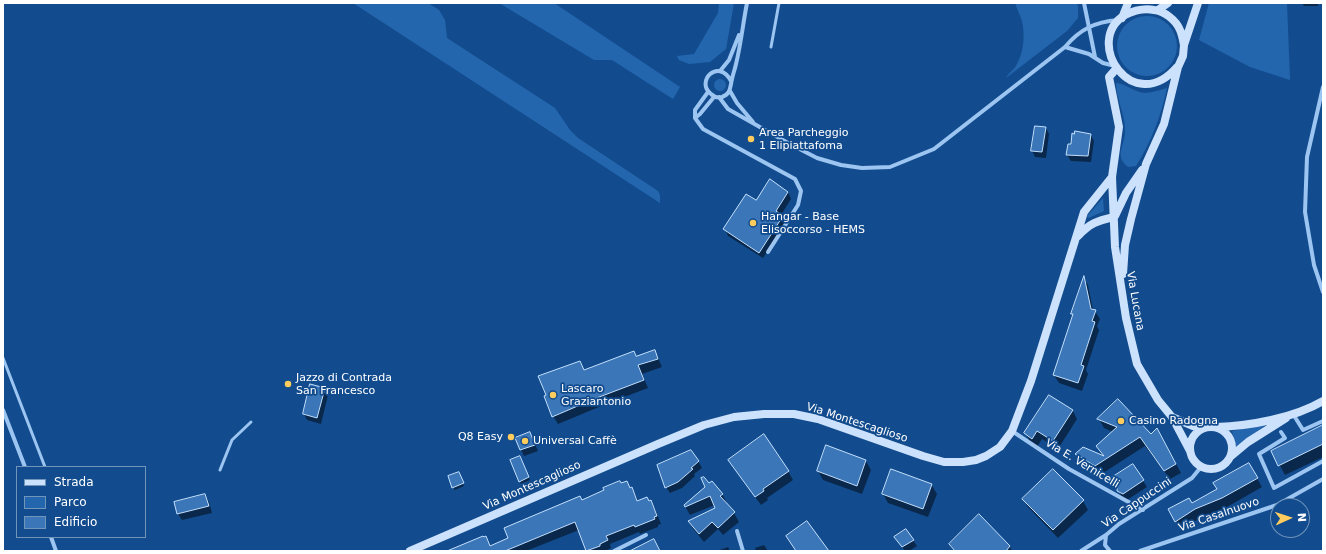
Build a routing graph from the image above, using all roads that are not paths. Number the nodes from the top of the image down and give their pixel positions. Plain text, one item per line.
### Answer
1 (747, 3) edge
2 (779, 3) edge
3 (1084, 3) edge
4 (1128, 3) edge
5 (1168, 3) edge
6 (1198, 3) edge
7 (1156, 7) edge
8 (1120, 19) junction
9 (1089, 26) junction
10 (742, 27) junction
11 (1184, 45) junction
12 (771, 47) dead end
13 (1065, 47) junction
14 (1095, 57) junction
15 (1178, 67) junction
16 (1115, 68) junction
17 (720, 71) junction
18 (731, 81) junction
19 (1323, 87) edge
20 (730, 91) junction
21 (708, 92) junction
22 (714, 97) junction
23 (719, 97) junction
24 (1323, 102) edge
25 (1317, 110) junction
26 (694, 118) junction
27 (755, 124) junction
28 (1146, 164) junction
29 (1112, 177) junction
30 (1114, 217) junction
31 (1076, 238) junction
32 (768, 252) dead end
33 (1122, 288) junction
34 (1323, 292) edge
35 (3, 358) edge
36 (1323, 401) edge
37 (3, 410) edge
38 (1293, 414) junction
39 (1172, 417) junction
40 (1323, 421) edge
41 (251, 422) dead end
42 (1207, 427) junction
43 (1216, 427) junction
44 (1012, 431) junction
45 (1281, 432) dead end
46 (1190, 451) junction
47 (1230, 458) junction
48 (1323, 461) edge
49 (25, 466) edge
50 (45, 466) edge
51 (1201, 467) junction
52 (220, 470) dead end
53 (1323, 479) edge
54 (1143, 510) junction
55 (737, 531) dead end
56 (646, 535) dead end
57 (1106, 535) junction
58 (51, 538) edge
59 (56, 551) edge
60 (410, 551) edge
61 (614, 551) edge
62 (743, 551) edge
63 (1080, 551) edge
64 (1110, 551) edge
65 (1140, 551) edge

1 - 10 street
2 - 12 lane
3 - 9 street
4 - 8 main road
5 - 7 main road
6 - 11 main road
7 - 8 main road
7 - 11 main road
8 - 9 street
8 - 16 main road
9 - 13 street
9 - 14 street
10 - 17 street
10 - 18 street
11 - 15 main road
13 - 14 street
13 - 27 street
14 - 16 street
15 - 16 main road
15 - 28 main road
16 - 29 main road, Via Lucana
17 - 18 street
17 - 21 street
18 - 20 street
19 - 25 street
20 - 23 street
20 - 27 street
21 - 22 street
21 - 26 street
22 - 23 street
22 - 26 street
23 - 27 street
24 - 25 street
25 - 34 street
26 - 32 street
28 - 30 main road
28 - 33 main road
29 - 30 main road, Via Lucana
29 - 31 main road, Via Montescaglioso
30 - 31 main road, Via Montescaglioso
30 - 33 main road, Via Lucana
31 - 44 main road, Via Montescaglioso
33 - 39 main road, Via Lucana
35 - 50 lane
36 - 38 main road
37 - 49 street
38 - 40 street
38 - 43 main road
38 - 47 main road
39 - 42 main road, Via Lucana
39 - 46 main road, Via Lucana
41 - 52 lane
42 - 43 main road
42 - 46 main road
43 - 47 main road
44 - 54 street, Via E. Vernicelli
44 - 60 main road, Via Montescaglioso
45 - 48 street
46 - 51 main road
47 - 51 main road
51 - 54 street, Via Cappuccini
53 - 65 street, Via Casalnuovo
54 - 57 street, Via Cappuccini
55 - 62 street
56 - 61 street
57 - 63 street, Via Cappuccini
57 - 64 street
58 - 59 street

